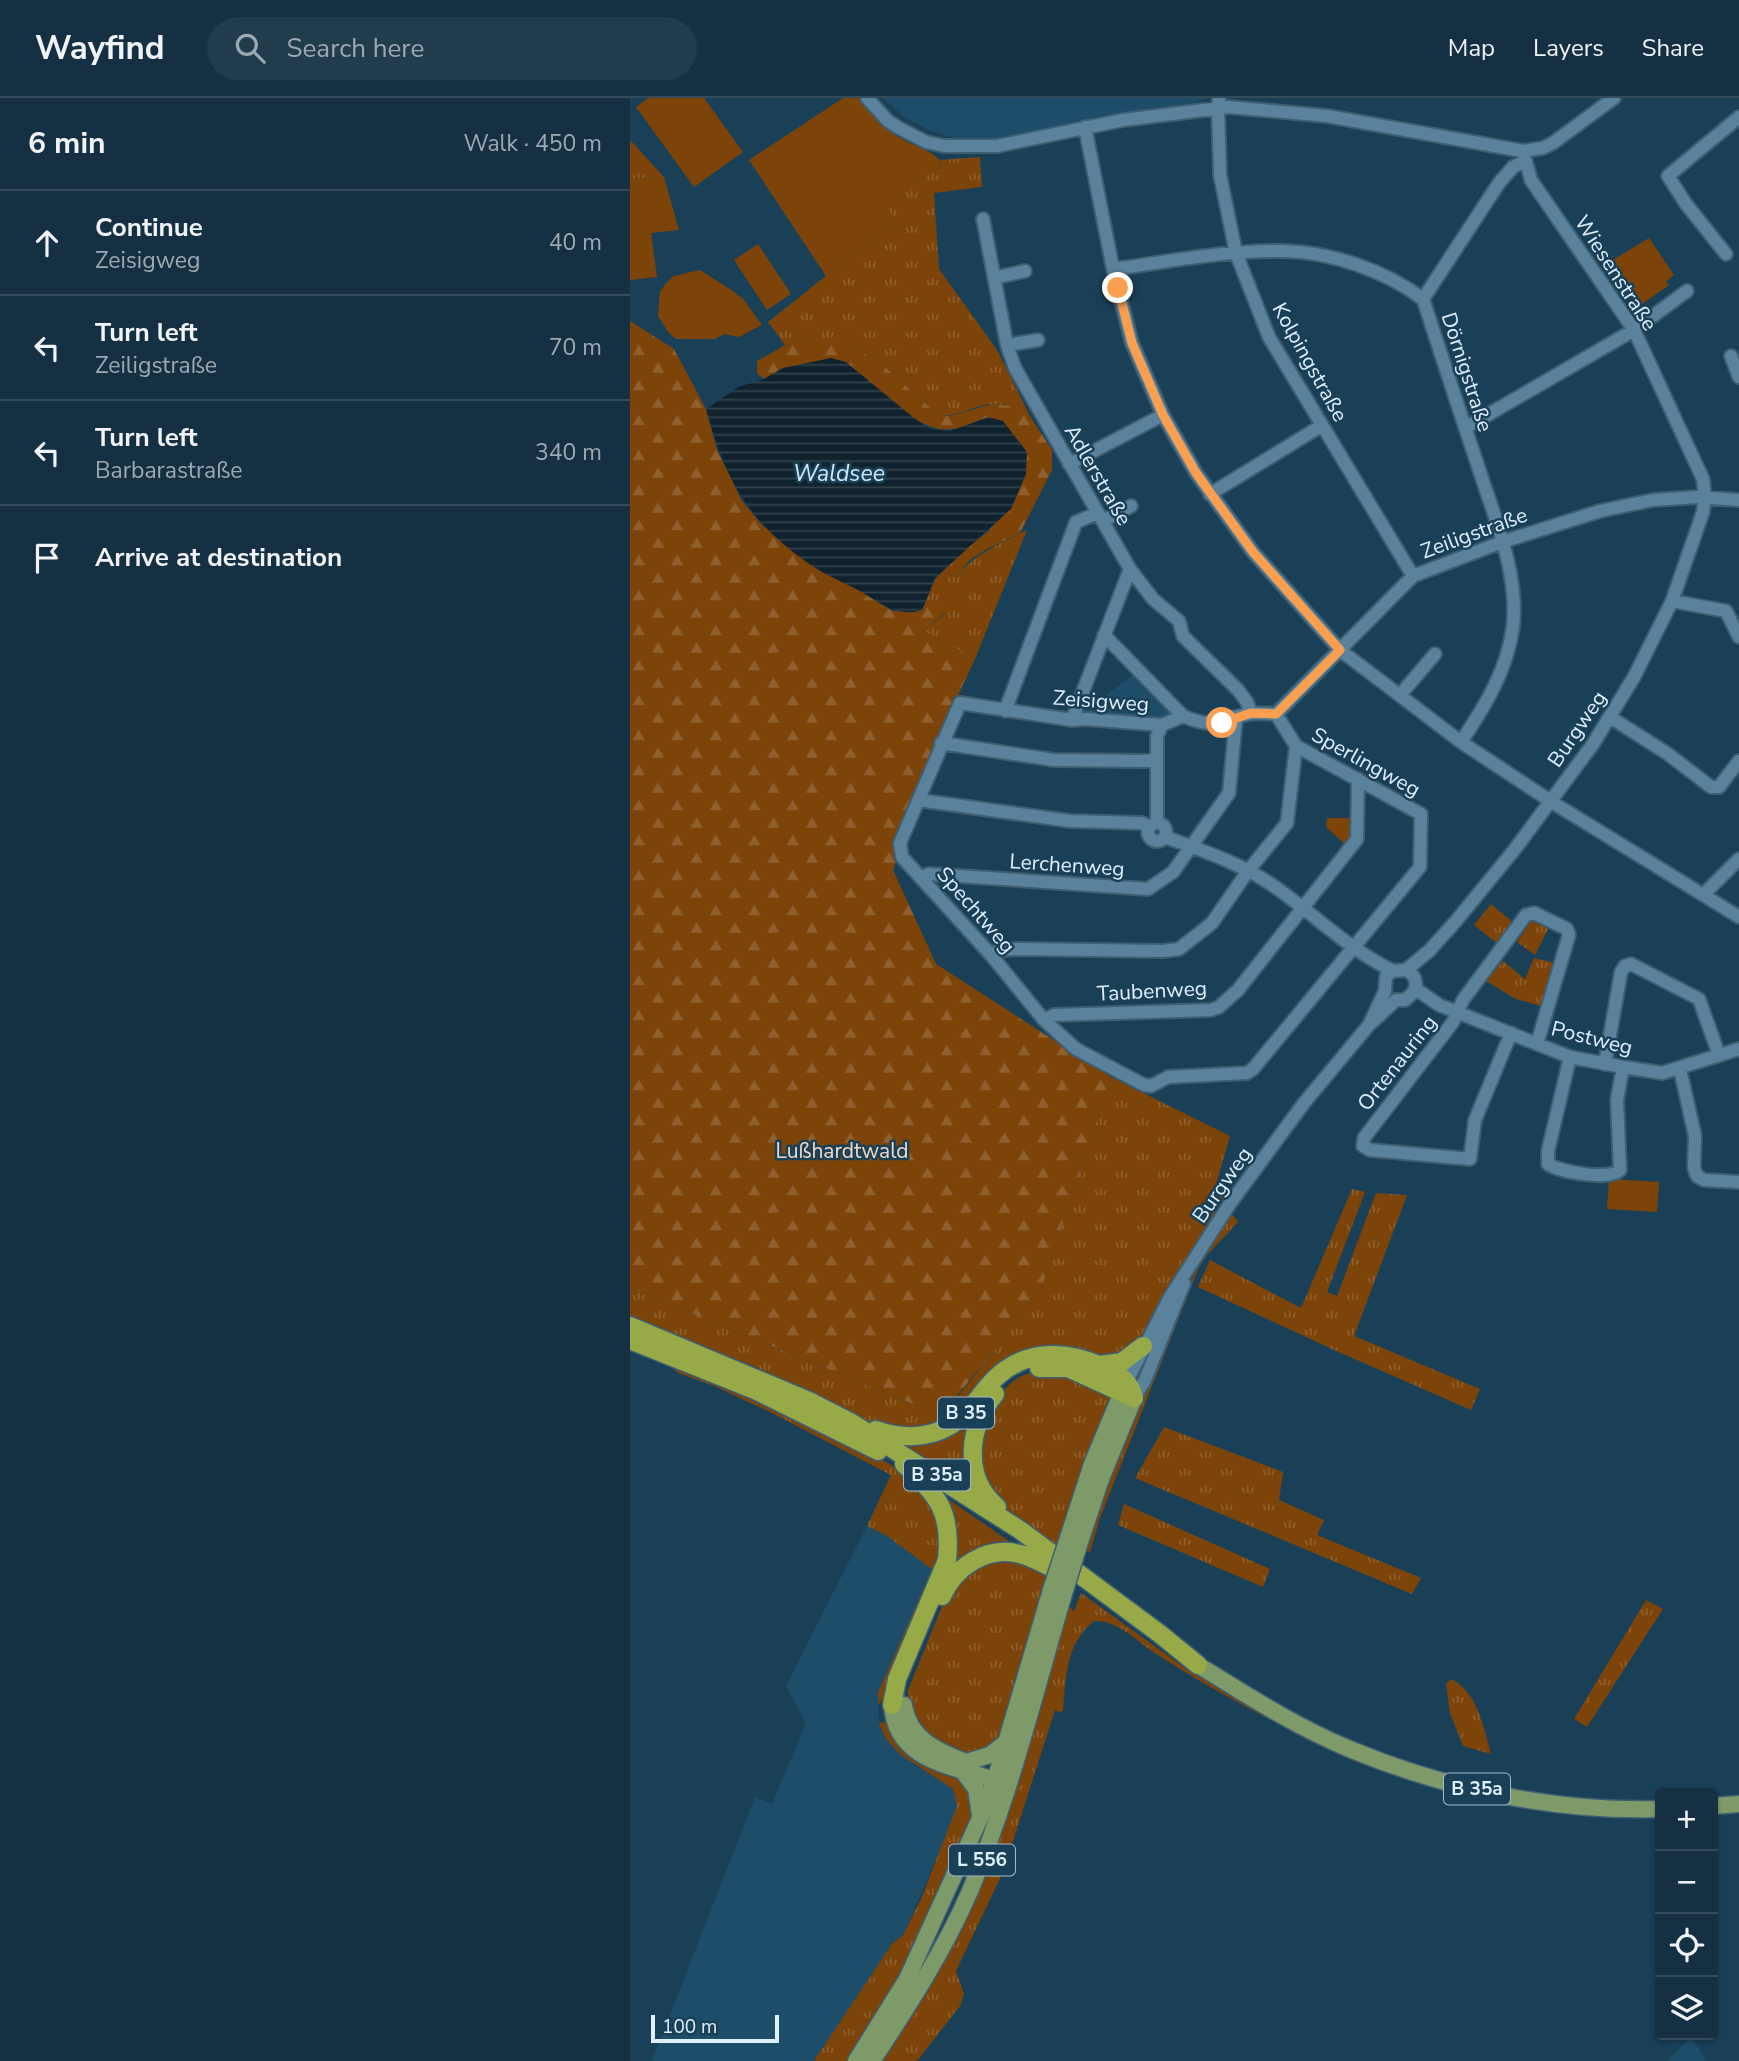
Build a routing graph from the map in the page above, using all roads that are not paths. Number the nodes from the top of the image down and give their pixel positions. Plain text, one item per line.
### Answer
1 (867, 98) edge
2 (1614, 98) edge
3 (1218, 103) edge
4 (1739, 117) edge
5 (1085, 127) junction
6 (1524, 156) junction
7 (983, 219) dead end
8 (1236, 253) junction
9 (1726, 254) dead end
10 (1113, 269) junction
11 (1025, 271) dead end
12 (994, 278) junction
13 (1686, 291) dead end
14 (1423, 299) junction
15 (1633, 330) junction
16 (1038, 340) dead end
17 (1007, 345) junction
18 (1731, 356) dead end
19 (1739, 377) edge
20 (1163, 415) junction
21 (1321, 426) junction
22 (1465, 428) junction
23 (1069, 464) junction
24 (1210, 494) junction
25 (1706, 497) junction
26 (1739, 500) edge
27 (1131, 506) dead end
28 (1100, 517) junction
29 (1502, 541) junction
30 (1130, 569) junction
31 (1413, 576) junction
32 (1672, 601) junction
33 (1104, 635) junction
34 (1739, 638) edge
35 (1340, 650) junction
36 (1435, 654) dead end
37 (1400, 695) junction
38 (960, 703) joint
39 (1005, 710) junction
40 (1251, 713) junction
41 (1276, 714) junction
42 (1183, 716) junction
43 (1610, 717) junction
44 (1236, 718) junction
45 (1072, 720) junction
46 (1162, 725) junction
47 (941, 743) junction
48 (1461, 743) junction
49 (1296, 746) junction
50 (1157, 759) junction
51 (1739, 761) edge
52 (1358, 779) junction
53 (918, 800) junction
54 (1551, 802) junction
55 (1153, 825) junction
56 (1192, 847) junction
57 (1739, 859) edge
58 (1248, 871) junction
59 (921, 877) junction
60 (1703, 895) junction
61 (1303, 909) junction
62 (1739, 917) edge
63 (1353, 948) junction
64 (990, 955) junction
65 (1400, 984) junction
66 (1458, 1012) junction
67 (1044, 1020) junction
68 (1511, 1033) junction
69 (1538, 1044) junction
70 (1738, 1050) edge
71 (1718, 1055) junction
72 (1570, 1057) junction
73 (1605, 1064) junction
74 (1623, 1067) junction
75 (1680, 1069) junction
76 (1739, 1182) edge
77 (1188, 1270) junction
78 (630, 1326) edge
79 (630, 1340) edge
80 (1143, 1346) junction
81 (1097, 1365) junction
82 (1127, 1391) junction
83 (852, 1423) junction
84 (904, 1464) junction
85 (1020, 1530) junction
86 (1056, 1570) junction
87 (1057, 1593) junction
88 (1198, 1665) junction
89 (898, 1705) junction
90 (1006, 1741) junction
91 (964, 1766) junction
92 (1003, 1780) junction
93 (1739, 1804) edge
94 (1718, 1806) edge
95 (1655, 1809) edge
96 (981, 1816) junction
97 (856, 2061) edge
98 (872, 2061) edge

1 - 5 street
2 - 6 street
3 - 5 street
3 - 6 street
3 - 8 street, Kolpingstraße
4 - 9 street
5 - 10 street
6 - 14 street, Dörnigstraße
6 - 15 street, Wiesenstraße
7 - 12 street, Adlerstraße
8 - 10 street
8 - 14 street
8 - 21 street, Kolpingstraße
10 - 20 street
11 - 12 street
12 - 17 street, Adlerstraße
13 - 15 street
14 - 22 street, Dörnigstraße
15 - 22 street
15 - 25 street, Wiesenstraße
16 - 17 street
17 - 23 street, Adlerstraße
18 - 19 street
20 - 23 street
20 - 24 street
21 - 24 street
21 - 31 street, Kolpingstraße
22 - 29 street, Dörnigstraße
23 - 28 street, Adlerstraße
24 - 35 street
25 - 26 street, Zeiligstraße
25 - 29 street, Zeiligstraße
25 - 32 street, Burgweg
27 - 28 street
28 - 30 street, Adlerstraße
28 - 39 street
29 - 31 street, Zeiligstraße
29 - 48 street, Dörnigstraße
30 - 33 street
30 - 40 street, Adlerstraße
31 - 35 street, Zeiligstraße
32 - 34 street
32 - 43 street, Burgweg
33 - 42 street
33 - 45 street
35 - 37 street
35 - 41 street, Zeiligstraße
36 - 37 street
37 - 48 street
38 - 39 street, Zeisigweg
38 - 47 street, Spechtweg
39 - 45 street, Zeisigweg
40 - 41 street
40 - 44 street
41 - 49 street, Sperlingweg
42 - 44 street
42 - 46 street, Zeisigweg
43 - 51 street
43 - 54 street, Burgweg
44 - 56 street, Lerchenweg
45 - 46 street, Zeisigweg
46 - 50 street
47 - 50 street
47 - 53 street, Spechtweg
48 - 54 street
49 - 52 street, Sperlingweg
49 - 58 street
50 - 55 street
52 - 61 street, Taubenweg
52 - 63 street, Sperlingweg
53 - 55 street
53 - 59 street, Spechtweg
54 - 60 street
54 - 65 street, Burgweg
55 - 56 street, Postweg
56 - 58 street, Postweg
56 - 59 street, Lerchenweg
57 - 60 street
58 - 61 street, Postweg
58 - 64 street
59 - 64 street, Spechtweg
60 - 62 street
61 - 63 street, Postweg
61 - 67 street, Taubenweg
63 - 65 street, Postweg
63 - 67 street, Spechtweg
64 - 67 street, Spechtweg
65 - 66 street, Postweg
65 - 77 street, Burgweg
66 - 68 street, Postweg
66 - 68 street, Ortenauring
66 - 69 street
68 - 69 street, Postweg
69 - 72 street, Postweg
70 - 71 street, Postweg
71 - 73 street
71 - 75 street, Postweg
72 - 73 street, Postweg
72 - 74 street
73 - 74 street, Postweg
74 - 75 street, Postweg
75 - 76 street
77 - 80 street, Burgweg
77 - 82 street, Burgweg
78 - 83 highway, B 35
79 - 84 highway
80 - 81 highway
80 - 82 street, Burgweg
81 - 82 highway, B 35
81 - 83 highway, B 35
82 - 85 highway
82 - 87 main road, L 556, bridge
83 - 85 highway, B 35a
84 - 86 highway, B 35a
84 - 89 highway
85 - 88 highway, B 35a
86 - 88 highway, B 35a
86 - 89 highway
87 - 90 main road, L 556
87 - 92 main road, L 556
88 - 95 main road, B 35a
89 - 91 main road
90 - 91 main road
90 - 92 main road, L 556
91 - 92 main road
91 - 96 main road
92 - 96 main road, L 556
92 - 98 main road, L 556
93 - 94 main road
96 - 97 main road, L 556

